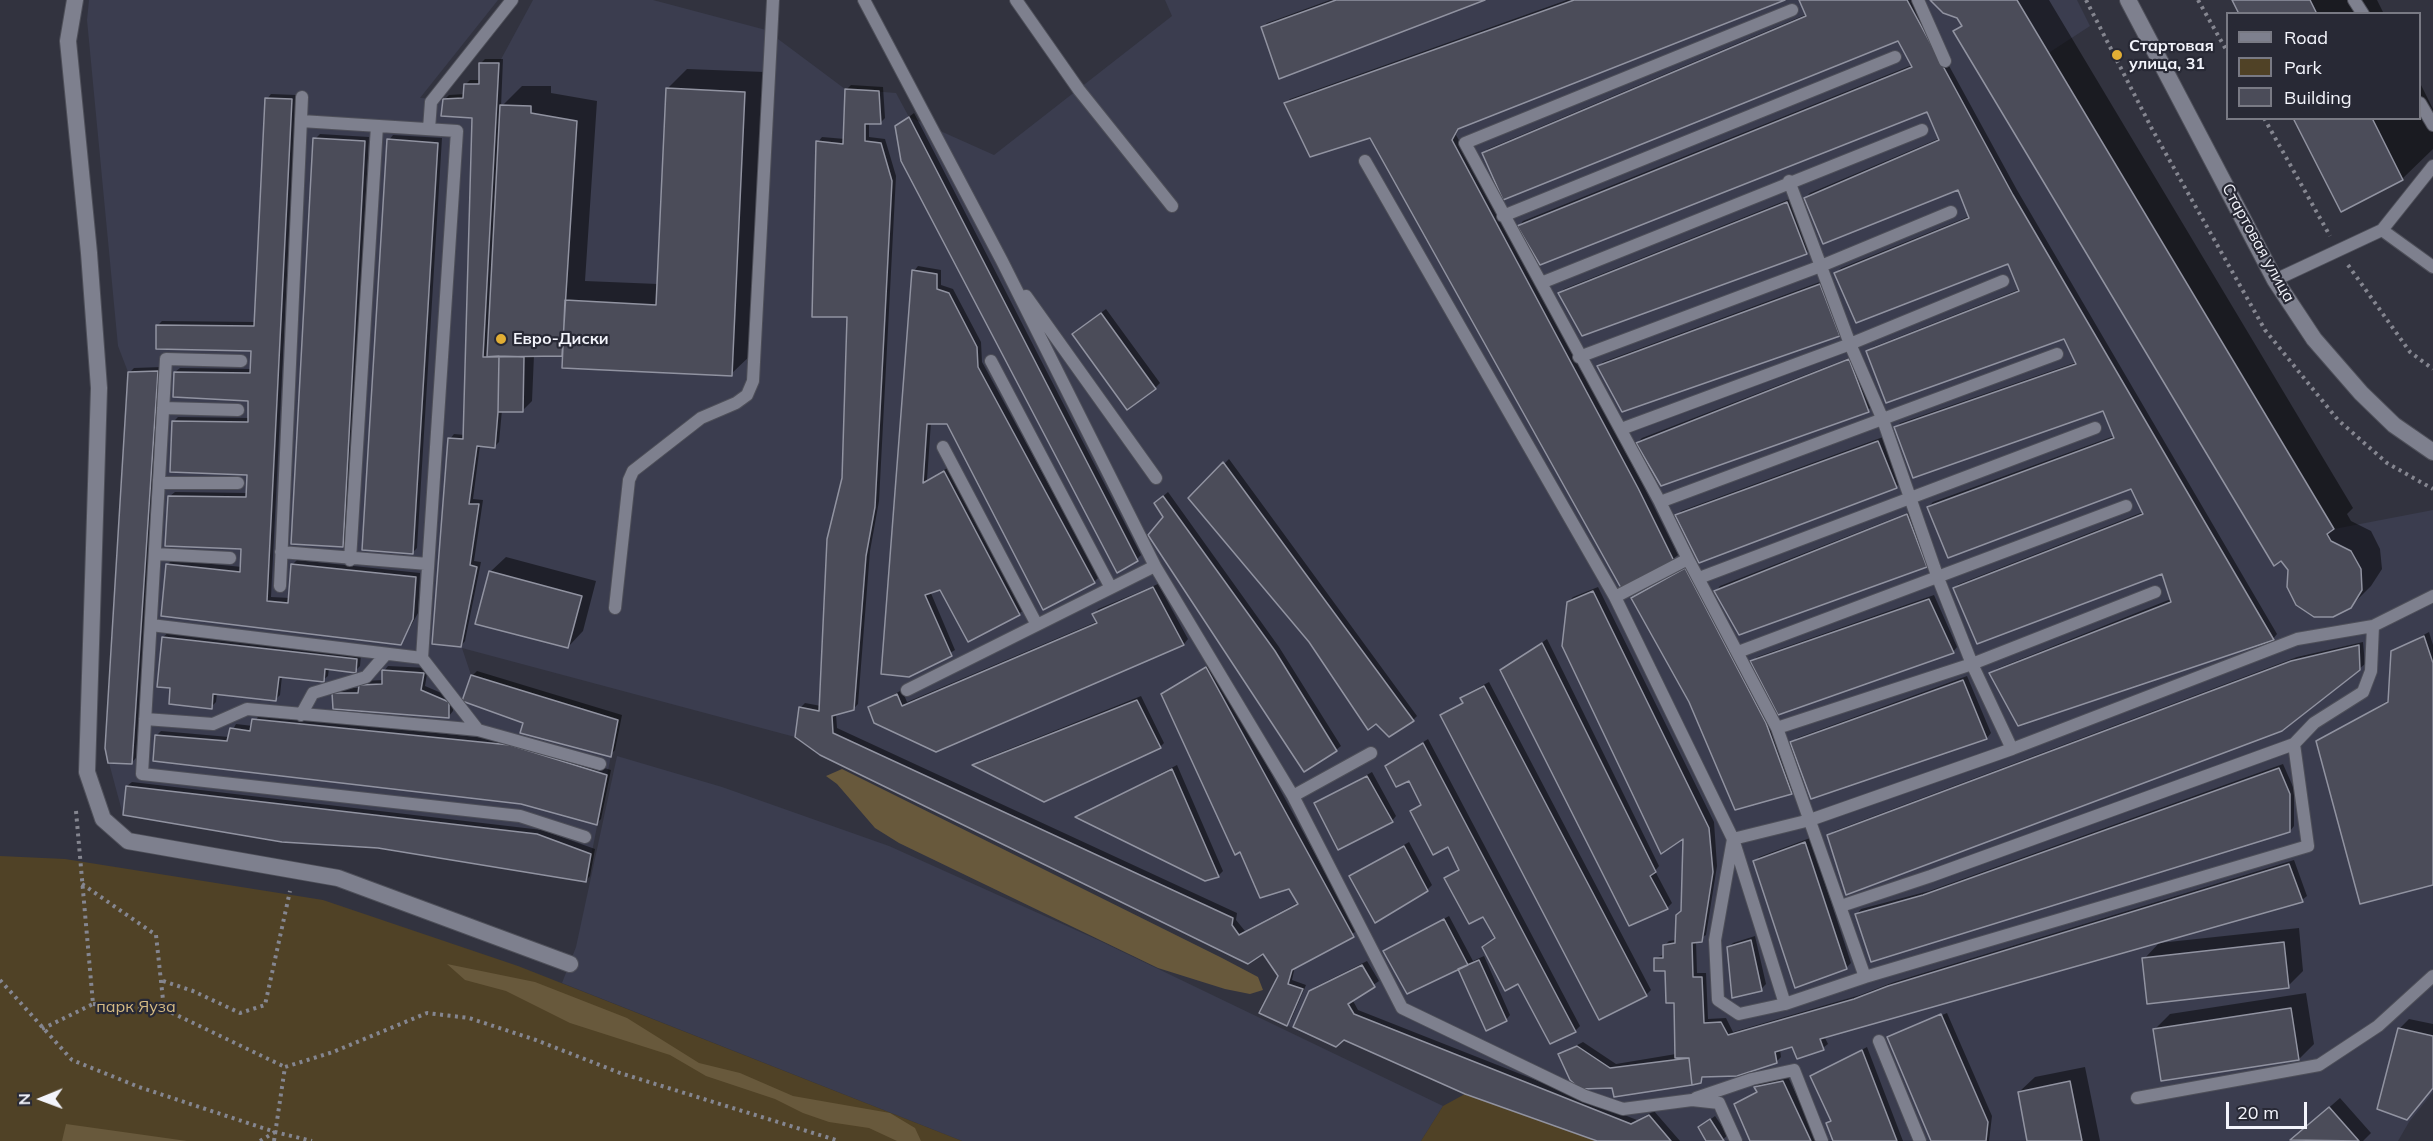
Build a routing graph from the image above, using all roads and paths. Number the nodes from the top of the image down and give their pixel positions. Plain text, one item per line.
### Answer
1 (75, 0) edge
2 (512, 0) edge
3 (773, 0) edge
4 (864, 0) edge
5 (1016, 0) edge
6 (1918, 0) edge
7 (2128, 0) edge
8 (2198, 0) edge
9 (1792, 10) dead end
10 (2226, 49) edge
11 (1895, 57) dead end
12 (1945, 61) dead end
13 (302, 98) dead end
14 (2421, 106) edge
15 (301, 121) junction
16 (2433, 125) edge
17 (377, 126) junction
18 (429, 129) junction
19 (1922, 130) dead end
20 (1365, 161) dead end
21 (2433, 166) edge
22 (1789, 181) junction
23 (1172, 206) dead end
24 (1951, 212) dead end
25 (1503, 216) junction
26 (2382, 230) junction
27 (1002, 261) junction
28 (1821, 266) junction
29 (2433, 267) edge
30 (2275, 280) junction
31 (2003, 281) dead end
32 (1541, 283) junction
33 (1850, 344) junction
34 (2057, 354) dead end
35 (1579, 357) junction
36 (241, 361) dead end
37 (991, 361) dead end
38 (163, 408) junction
39 (238, 410) dead end
40 (1883, 420) junction
41 (2095, 428) dead end
42 (1621, 429) junction
43 (944, 447) dead end
44 (2433, 452) edge
45 (1155, 478) dead end
46 (159, 483) junction
47 (237, 483) dead end
48 (1910, 498) junction
49 (1660, 502) junction
50 (2126, 506) dead end
51 (281, 552) junction
52 (155, 554) junction
53 (230, 558) dead end
54 (1688, 559) junction
55 (350, 560) junction
56 (428, 564) junction
57 (1155, 566) junction
58 (1699, 578) junction
59 (1938, 578) junction
60 (280, 586) dead end
61 (1111, 588) junction
62 (2155, 592) dead end
63 (2433, 596) edge
64 (1615, 597) junction
65 (615, 608) dead end
66 (151, 625) junction
67 (1037, 625) junction
68 (2373, 626) junction
69 (1738, 652) junction
70 (386, 654) junction
71 (422, 658) junction
72 (1972, 664) junction
73 (908, 690) dead end
74 (302, 715) junction
75 (145, 719) junction
76 (1778, 728) junction
77 (478, 730) junction
78 (2294, 744) junction
79 (2012, 749) junction
80 (1371, 753) dead end
81 (600, 764) dead end
82 (1293, 796) junction
83 (75, 808) dead end
84 (1810, 820) junction
85 (585, 837) dead end
86 (1733, 839) junction
87 (294, 871) junction
88 (82, 884) junction
89 (1841, 906) junction
90 (570, 964) dead end
91 (2433, 976) edge
92 (1864, 977) junction
93 (0, 980) edge
94 (163, 981) junction
95 (93, 1004) junction
96 (1785, 1004) junction
97 (164, 1009) junction
98 (42, 1029) junction
99 (1880, 1041) dead end
100 (285, 1066) junction
101 (2137, 1098) dead end
102 (1692, 1100) junction
103 (275, 1132) junction
104 (260, 1141) edge
105 (274, 1141) edge
106 (312, 1141) edge
107 (839, 1141) edge
108 (1736, 1141) edge
109 (1822, 1141) edge
110 (1920, 1141) edge

1 - 87 street
2 - 18 lane
3 - 65 lane
4 - 27 lane
5 - 23 lane
6 - 12 lane
7 - 30 street, Стартовая улица
8 - 10 path
9 - 25 lane
11 - 25 lane
13 - 15 lane
14 - 16 lane
15 - 17 lane
15 - 51 lane
17 - 18 lane
17 - 55 lane
18 - 56 lane
19 - 22 lane
20 - 64 lane
21 - 26 lane
22 - 28 lane
22 - 32 lane
24 - 28 lane
25 - 32 lane
26 - 29 lane
26 - 30 lane
27 - 45 lane
27 - 57 lane
28 - 33 lane
28 - 35 lane
30 - 44 street, Стартовая улица
31 - 33 lane
32 - 35 lane
33 - 40 lane
33 - 42 lane
34 - 40 lane
35 - 42 lane
36 - 38 lane
37 - 61 lane
38 - 39 lane
38 - 46 lane
40 - 48 lane
40 - 49 lane
41 - 48 lane
42 - 49 lane
43 - 67 lane
46 - 47 lane
46 - 52 lane
48 - 58 lane
48 - 59 lane
49 - 54 lane
50 - 59 lane
51 - 55 lane
51 - 60 lane
52 - 53 lane
52 - 66 lane
54 - 58 lane
54 - 64 lane
55 - 56 lane
56 - 71 lane
57 - 61 lane
57 - 82 lane
58 - 69 lane
59 - 69 lane
59 - 72 lane
61 - 67 lane
62 - 72 lane
63 - 68 lane
64 - 86 lane
66 - 70 lane
66 - 75 lane
67 - 73 lane
68 - 78 lane
68 - 79 lane
69 - 76 lane
70 - 71 lane
70 - 74 lane
71 - 77 lane
72 - 76 lane
72 - 79 lane
74 - 75 lane
74 - 77 lane
75 - 85 lane
76 - 84 lane
77 - 81 lane
78 - 89 lane
78 - 92 lane
79 - 84 lane
80 - 82 lane
82 - 102 lane
83 - 88 path
84 - 86 lane
84 - 89 lane
86 - 96 lane
86 - 96 lane
87 - 90 street
87 - 94 path
88 - 94 path
88 - 95 path
89 - 92 lane
91 - 101 lane
92 - 96 lane
93 - 98 path
94 - 97 path
95 - 97 path
95 - 98 path
97 - 100 path
98 - 103 path
99 - 110 lane
100 - 103 path
100 - 107 path
102 - 108 lane
102 - 109 lane
103 - 104 path
103 - 105 path
103 - 106 path

